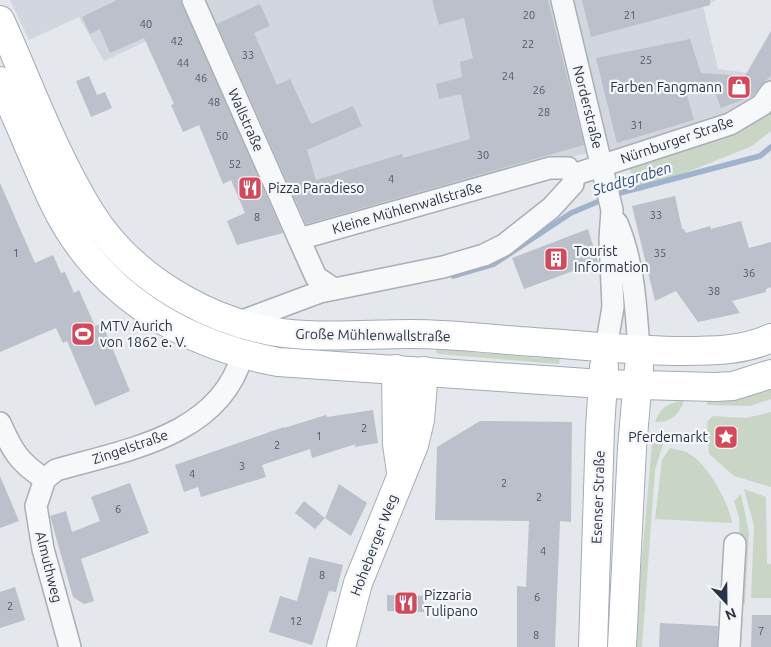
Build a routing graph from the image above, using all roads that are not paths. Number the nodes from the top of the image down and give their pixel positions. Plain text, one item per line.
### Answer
1 (193, 0) edge
2 (562, 0) edge
3 (0, 20) edge
4 (0, 81) edge
5 (771, 92) edge
6 (573, 175) junction
7 (605, 175) junction
8 (613, 212) junction
9 (299, 239) junction
10 (334, 289) junction
11 (237, 323) junction
12 (411, 334) junction
13 (771, 338) edge
14 (606, 348) junction
15 (639, 350) junction
16 (242, 356) junction
17 (396, 369) junction
18 (424, 370) junction
19 (771, 374) edge
20 (602, 384) junction
21 (638, 386) junction
22 (0, 423) edge
23 (401, 473) junction
24 (43, 483) junction
25 (735, 544) dead end
26 (70, 647) edge
27 (341, 647) edge
28 (593, 647) edge
29 (622, 647) edge
30 (729, 647) edge

1 - 9 street, Wallstraße
2 - 7 street, Norderstraße
3 - 11 main road, Große Mühlenwallstraße
4 - 16 main road
5 - 7 street, Nürnburger Straße
6 - 7 street
6 - 9 street, Kleine Mühlenwallstraße
6 - 10 street
7 - 8 street, Norderstraße
8 - 14 street, Norderstraße
8 - 15 street, Norderstraße
9 - 10 street
10 - 11 street
11 - 12 main road, Große Mühlenwallstraße
12 - 14 main road, Große Mühlenwallstraße
12 - 17 main road, Hoheberger Weg
12 - 18 main road, Hoheberger Weg
13 - 15 main road, Große Mühlenwallstraße
14 - 15 main road, Große Mühlenwallstraße
14 - 20 main road, Esenser Straße
15 - 21 main road
16 - 17 main road
16 - 24 street, Zingelstraße
17 - 18 main road
17 - 23 main road, Hoheberger Weg
18 - 20 main road
18 - 23 main road, Hoheberger Weg
19 - 21 main road
20 - 21 main road
20 - 28 main road, Esenser Straße
21 - 29 main road
22 - 24 street
23 - 27 main road, Hoheberger Weg
24 - 26 street, Almuthweg
25 - 30 street

